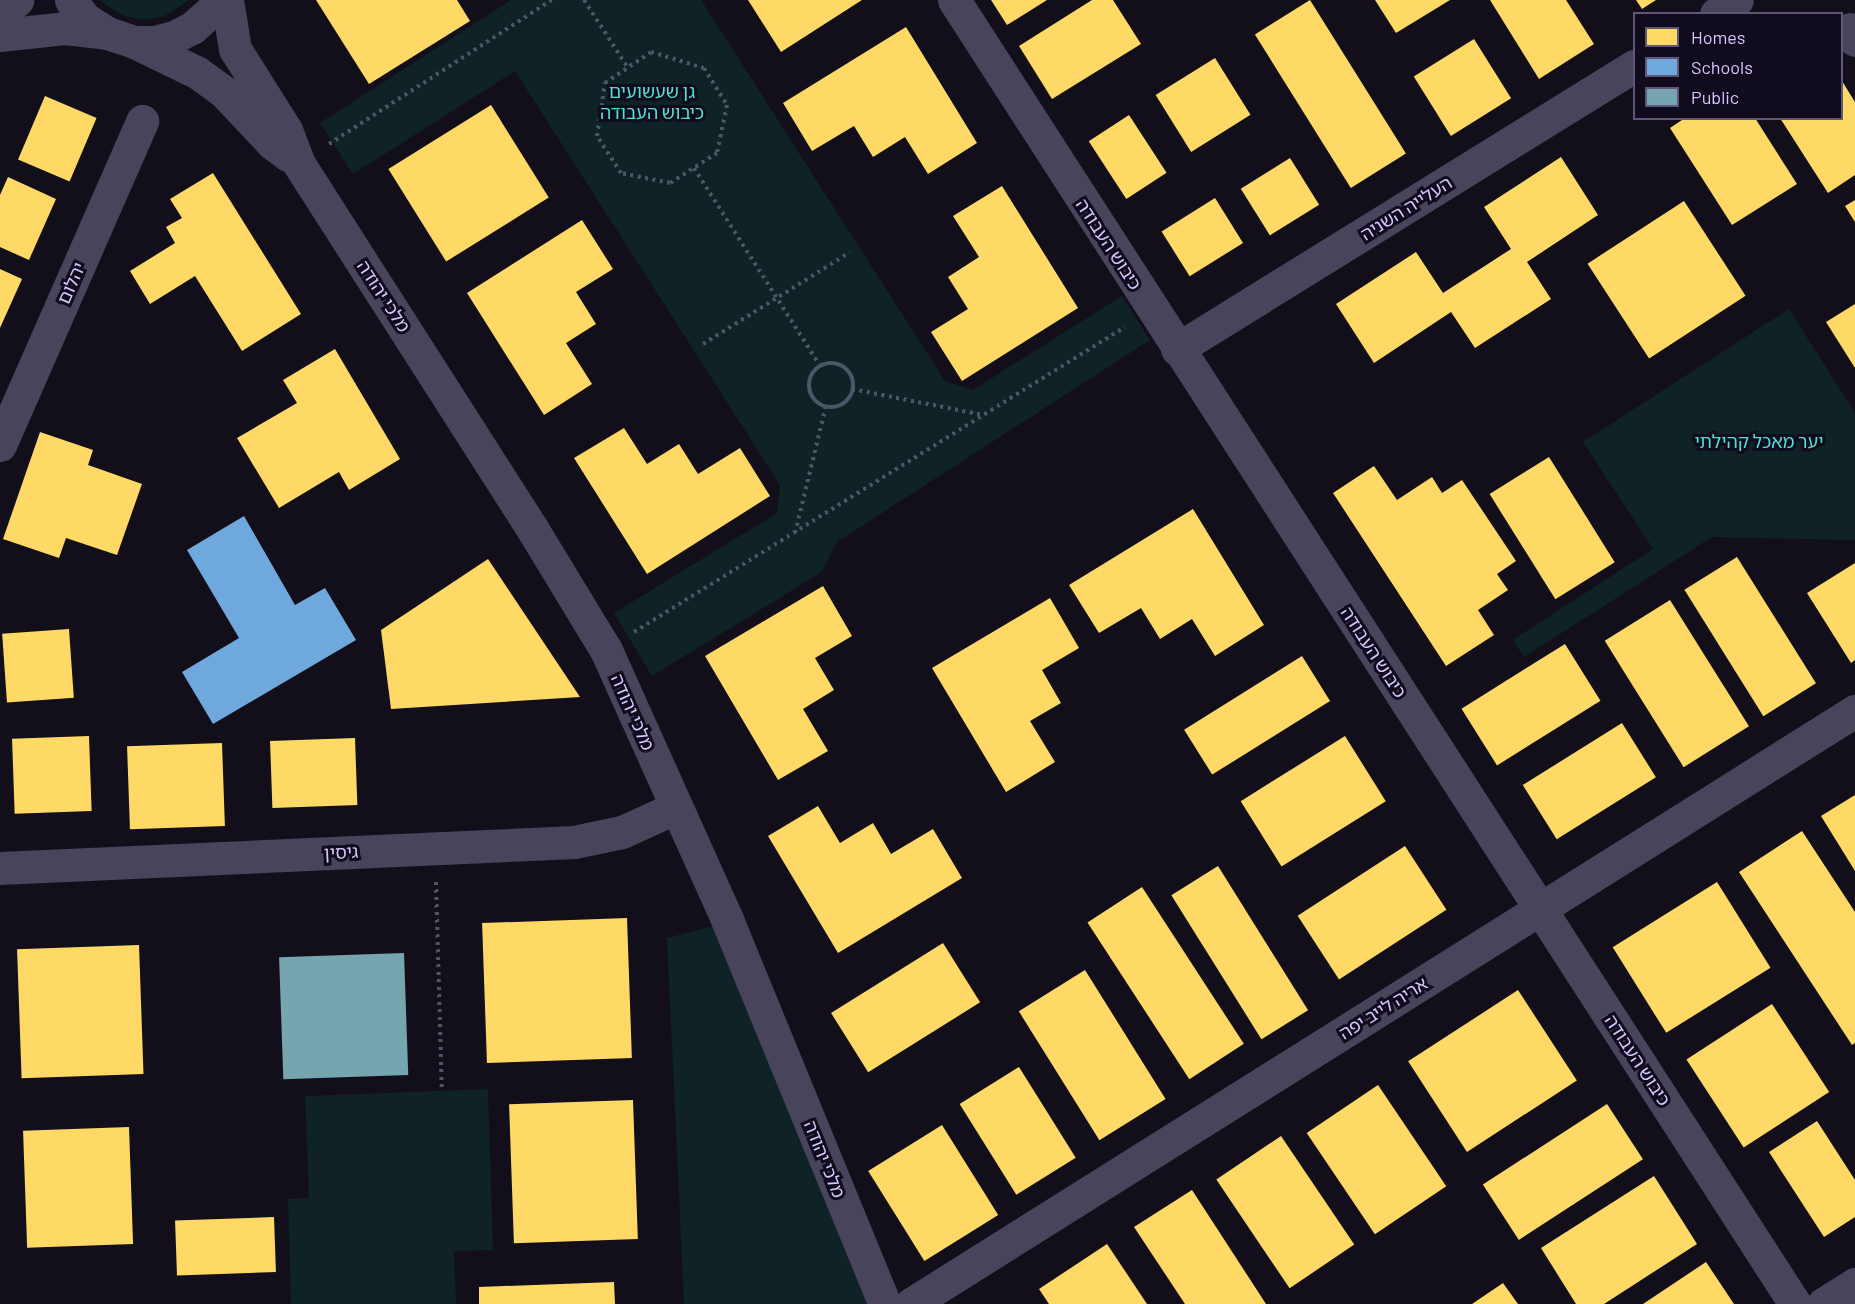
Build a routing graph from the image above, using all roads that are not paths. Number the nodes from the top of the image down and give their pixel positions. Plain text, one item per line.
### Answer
1 (17, 0) edge
2 (71, 0) edge
3 (218, 0) edge
4 (227, 0) edge
5 (954, 0) edge
6 (1737, 0) edge
7 (1719, 12) edge
8 (0, 15) edge
9 (0, 35) edge
10 (120, 38) junction
11 (1633, 67) edge
12 (142, 121) dead end
13 (299, 164) junction
14 (1177, 349) junction
15 (0, 445) edge
16 (1855, 711) edge
17 (675, 808) junction
18 (0, 868) edge
19 (1541, 908) junction
20 (1855, 1284) edge
21 (885, 1304) edge
22 (911, 1304) edge
23 (1795, 1304) edge
24 (1823, 1304) edge

1 - 8 street
2 - 10 street
3 - 10 street
4 - 13 street, מלכי יהודה
5 - 14 street, כיבוש העבודה
6 - 7 street
9 - 10 street
10 - 13 street, מלכי יהודה
11 - 14 street, העלייה השניה
12 - 15 street, יהלום
13 - 17 street, מלכי יהודה
14 - 19 street, כיבוש העבודה
16 - 19 street, אריה לייב יפה
17 - 18 street, גיסין
17 - 21 street, מלכי יהודה
19 - 22 street, אריה לייב יפה
19 - 23 street, כיבוש העבודה
20 - 24 street

